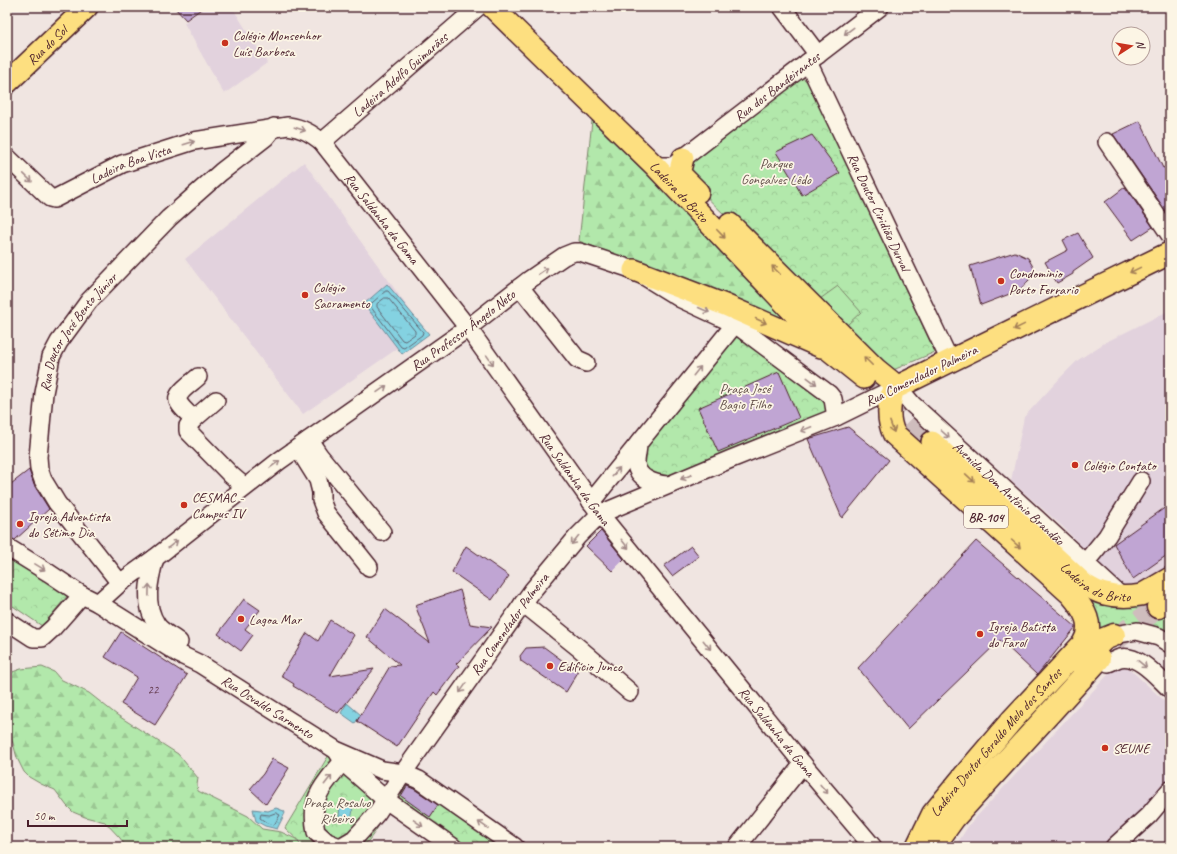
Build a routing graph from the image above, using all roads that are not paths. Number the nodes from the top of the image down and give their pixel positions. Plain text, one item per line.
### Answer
1 (87, 7) edge
2 (478, 7) edge
3 (492, 7) edge
4 (782, 7) edge
5 (880, 7) edge
6 (813, 59) junction
7 (7, 83) edge
8 (274, 127) junction
9 (322, 142) junction
10 (1107, 142) dead end
11 (7, 157) edge
12 (671, 168) junction
13 (1170, 236) edge
14 (1170, 253) edge
15 (634, 270) junction
16 (520, 287) junction
17 (735, 324) junction
18 (468, 328) junction
19 (829, 350) junction
20 (950, 362) junction
21 (586, 363) dead end
22 (198, 377) dead end
23 (864, 378) tunnel mouth
24 (895, 388) junction
25 (216, 400) dead end
26 (836, 417) junction
27 (194, 419) junction
28 (932, 442) tunnel mouth
29 (304, 444) junction
30 (638, 444) junction
31 (1141, 481) dead end
32 (342, 482) junction
33 (667, 486) junction
34 (245, 487) junction
35 (321, 492) junction
36 (595, 508) junction
37 (382, 532) dead end
38 (7, 547) edge
39 (155, 558) junction
40 (1085, 563) junction
41 (369, 567) dead end
42 (1170, 578) edge
43 (120, 583) junction
44 (82, 595) junction
45 (1148, 600) edge
46 (98, 603) junction
47 (523, 603) junction
48 (150, 612) junction
49 (7, 621) edge
50 (135, 626) junction
51 (1114, 635) joint
52 (1170, 644) edge
53 (1104, 661) junction
54 (200, 664) junction
55 (1169, 688) edge
56 (630, 692) dead end
57 (1012, 720) junction
58 (339, 755) junction
59 (803, 764) junction
60 (403, 773) junction
61 (1170, 790) edge
62 (386, 800) junction
63 (453, 847) edge
64 (515, 847) edge
65 (737, 847) edge
66 (873, 847) edge
67 (917, 847) edge
68 (936, 847) edge
69 (948, 847) edge
70 (1114, 847) edge

1 - 7 main road, Rua do Sol
2 - 9 street, Ladeira Adolfo Guimarães
3 - 12 main road, Ladeira do Brito
4 - 6 street, Rua Doutor Ciridião Durval
5 -> 6 street, Rua dos Bandeirantes
6 - 12 street, Rua dos Bandeirantes
6 - 20 street, Rua Doutor Ciridião Durval
8 -> 9 street, Rua Saldanha da Gama
11 -> 8 street, Ladeira Boa Vista
8 - 43 street, Rua Doutor José Bento Júnior
9 - 18 street, Rua Saldanha da Gama
10 - 13 street
12 -> 19 main road, Ladeira do Brito
24 -> 12 main road, Ladeira do Brito
14 -> 20 highway, Rua Comendador Palmeira
16 -> 15 street, Rua Professor Ângelo Neto
15 -> 17 street, Rua Professor Ângelo Neto
15 -> 19 main road
16 - 18 street, Rua Professor Ângelo Neto
16 - 21 street
17 -> 26 street, Rua Professor Ângelo Neto
30 -> 17 street, Rua Comendador Palmeira
29 -> 18 street, Rua Professor Ângelo Neto
18 -> 36 street, Rua Saldanha da Gama
19 - 23 main road, Ladeira do Brito
20 - 24 highway, Rua Comendador Palmeira
22 - 27 street
24 - 26 street, Rua Comendador Palmeira
24 -> 40 street, Avenida Dom Antônio Brandão
24 -> 57 highway, Ladeira Doutor Geraldo Melo dos Santos / BR-104
25 - 27 street
26 -> 33 street, Rua Comendador Palmeira
27 - 34 street
28 -> 45 main road, Ladeira do Brito
29 - 32 street
34 -> 29 street, Rua Professor Ângelo Neto
29 - 35 street
30 - 33 street
36 -> 30 street, Rua Comendador Palmeira
31 - 40 street
32 - 35 street
32 - 37 street
33 - 36 street, Rua Comendador Palmeira
39 -> 34 street, Rua Professor Ângelo Neto
35 - 41 street
36 -> 47 street, Rua Comendador Palmeira
36 -> 59 street, Rua Saldanha da Gama
38 -> 44 street, Rua Osvaldo Sarmento
39 - 43 street, Rua Professor Ângelo Neto
48 -> 39 street
40 - 45 street, Avenida Dom Antônio Brandão
42 - 45 main road
43 - 46 street, Rua Professor Ângelo Neto
44 - 46 street, Rua Osvaldo Sarmento
44 - 49 street
46 - 50 street, Rua Osvaldo Sarmento
47 - 56 street
47 -> 60 street, Rua Comendador Palmeira
48 - 50 street
48 - 54 street, Rua Osvaldo Sarmento
50 - 54 street, Rua Osvaldo Sarmento
51 - 52 street
51 - 57 highway
53 -> 55 street
53 - 68 highway, Ladeira Doutor Geraldo Melo dos Santos
53 - 69 highway
54 - 58 street, Rua Osvaldo Sarmento
57 - 67 highway, Ladeira Doutor Geraldo Melo dos Santos / BR-104
58 - 60 street, Rua Osvaldo Sarmento
58 - 62 street, Rua Osvaldo Sarmento
62 -> 58 street
59 - 65 street
59 -> 66 street, Rua Saldanha da Gama
60 - 62 street, Rua Comendador Palmeira
64 -> 60 street, Rua Osvaldo Sarmento
61 - 70 street
62 -> 63 street, Rua Osvaldo Sarmento

